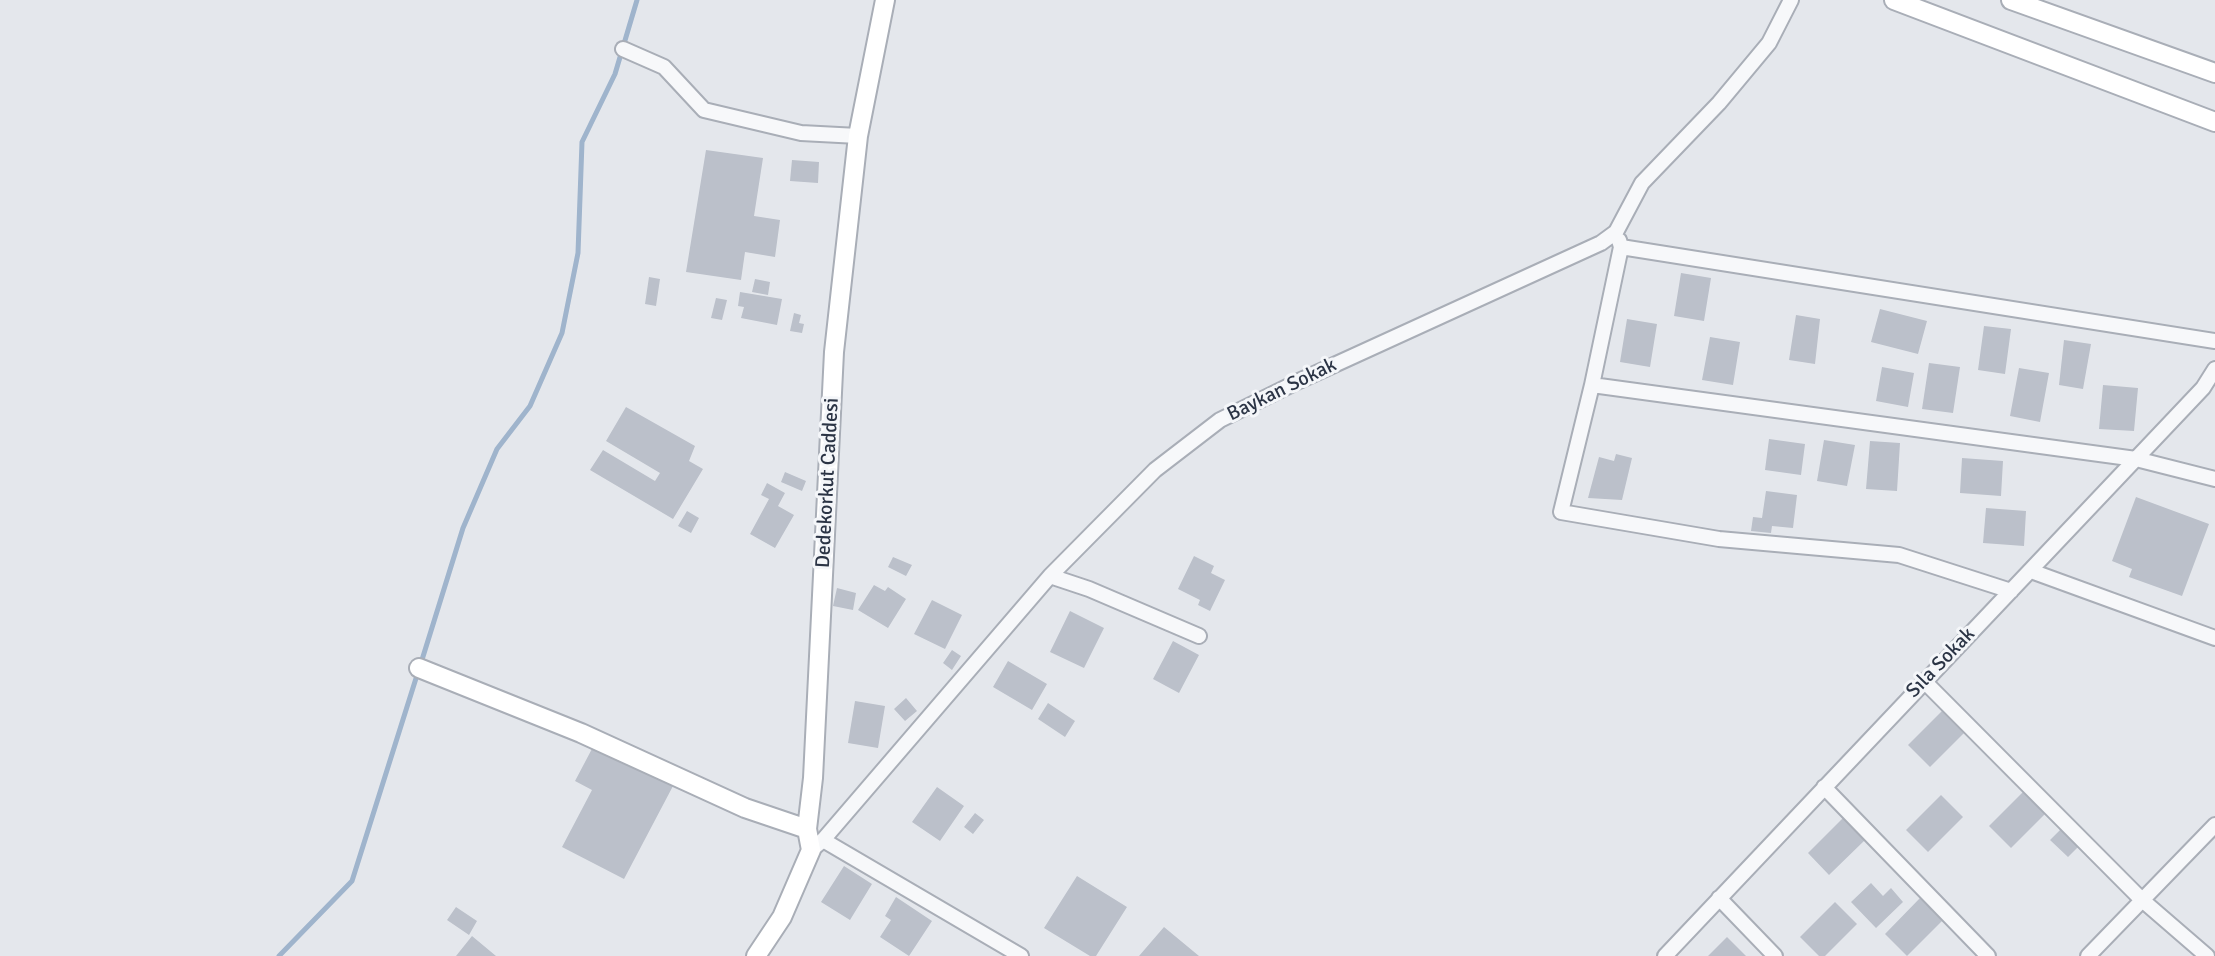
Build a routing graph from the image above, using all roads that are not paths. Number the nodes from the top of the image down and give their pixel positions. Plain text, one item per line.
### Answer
1 (885, 0) edge
2 (1791, 0) edge
3 (1894, 0) edge
4 (2011, 0) edge
5 (623, 49) dead end
6 (2215, 73) edge
7 (2215, 122) edge
8 (858, 136) junction
9 (1619, 239) junction
10 (2215, 341) edge
11 (2215, 369) edge
12 (1592, 385) junction
13 (2136, 459) junction
14 (2215, 479) edge
15 (2031, 571) junction
16 (1050, 576) junction
17 (2011, 591) junction
18 (1199, 636) dead end
19 (2215, 638) edge
20 (419, 668) dead end
21 (1924, 681) junction
22 (1824, 787) junction
23 (2215, 825) edge
24 (814, 839) junction
25 (1719, 898) junction
26 (2141, 899) junction
27 (756, 956) edge
28 (1021, 956) edge
29 (1665, 956) edge
30 (1775, 956) edge
31 (1988, 956) edge
32 (2088, 956) edge
33 (2207, 956) edge

1 - 8 street, Dedekorkut Caddesi
2 - 9 street
3 - 7 street
4 - 6 street
5 - 8 street
8 - 24 street, Dedekorkut Caddesi
9 - 10 street
9 - 12 street
9 - 16 street, Baykan Sokak
11 - 13 street, Sıla Sokak
12 - 13 street
12 - 17 street
13 - 14 street
13 - 15 street, Sıla Sokak
15 - 17 street, Sıla Sokak
15 - 19 street
16 - 18 street
16 - 24 street, Baykan Sokak
17 - 21 street, Sıla Sokak
20 - 24 street
21 - 22 street, Sıla Sokak
21 - 26 street
22 - 25 street, Sıla Sokak
22 - 31 street
23 - 26 street
24 - 27 street, Dedekorkut Caddesi
24 - 28 street
25 - 29 street, Sıla Sokak
25 - 30 street
26 - 32 street
26 - 33 street

